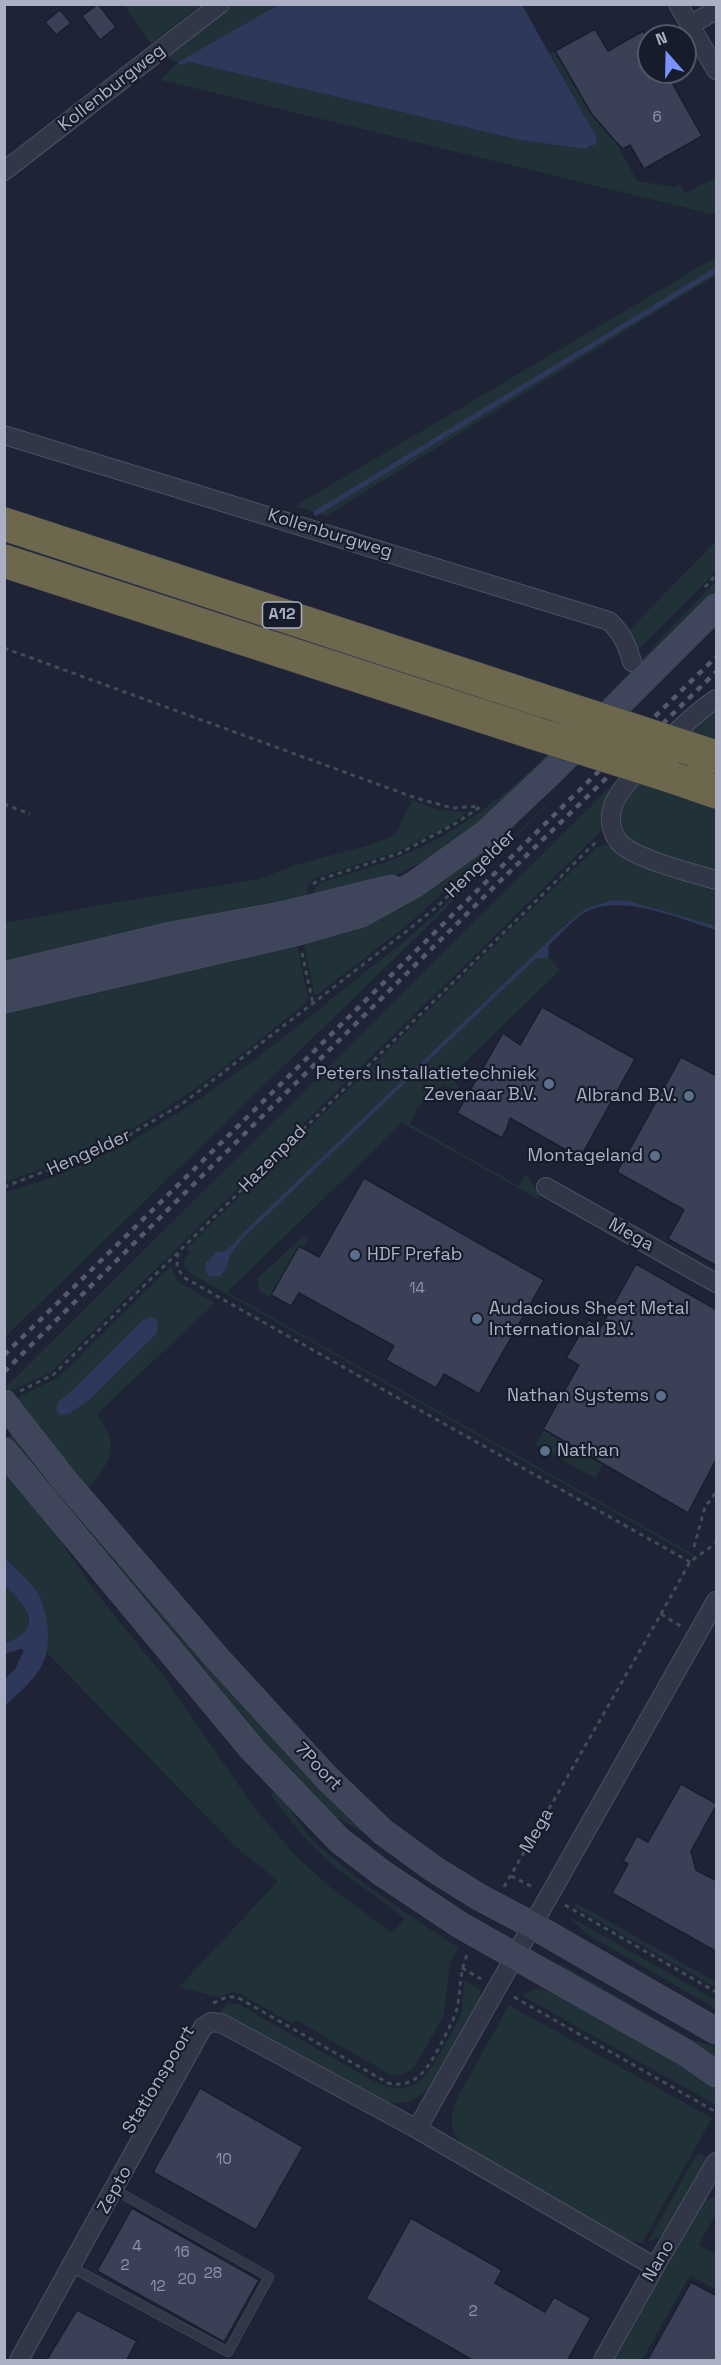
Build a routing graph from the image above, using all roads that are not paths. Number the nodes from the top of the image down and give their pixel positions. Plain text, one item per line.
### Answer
1 (220, 4) edge
2 (678, 4) edge
3 (717, 10) edge
4 (689, 24) edge
5 (692, 24) edge
6 (697, 37) edge
7 (717, 70) edge
8 (4, 171) edge
9 (4, 435) edge
10 (4, 524) edge
11 (4, 561) edge
12 (717, 606) edge
13 (632, 662) dead end
14 (717, 699) edge
15 (699, 744) edge
16 (717, 792) edge
17 (717, 880) edge
18 (415, 884) junction
19 (4, 975) edge
20 (4, 999) edge
21 (546, 1187) dead end
22 (717, 1283) edge
23 (9, 1399) edge
24 (4, 1451) edge
25 (717, 1600) edge
26 (532, 1925) junction
27 (514, 1956) junction
28 (210, 2014) joint
29 (717, 2031) edge
30 (717, 2074) edge
31 (417, 2129) junction
32 (717, 2162) edge
33 (712, 2181) edge
34 (115, 2190) junction
35 (71, 2267) junction
36 (655, 2267) junction
37 (19, 2361) edge
38 (603, 2361) edge

1 - 8 street, Kollenburgweg
2 - 4 street
3 - 5 street
6 - 7 street
9 - 13 street, Kollenburgweg
10 - 15 highway, A12, bridge
11 - 16 highway, A12, bridge
12 - 18 street, Hengelder
14 - 15 street
15 - 17 street
18 - 19 street, Hengelder
18 - 20 street, Hengelder
21 - 22 street, Mega
23 - 26 street, 7Poort
24 - 27 street, 7Poort
25 - 26 street
26 - 27 street
26 - 29 street, 7Poort
27 - 30 street, 7Poort
27 - 31 street
28 - 31 street, Stationspoort
28 - 34 street, Zepto
31 - 36 street, Stationspoort
32 - 33 street, Nano
33 - 36 street, Nano
34 - 35 street, Zepto
34 - 35 lane
35 - 37 street, Zepto
36 - 38 street, Nano

